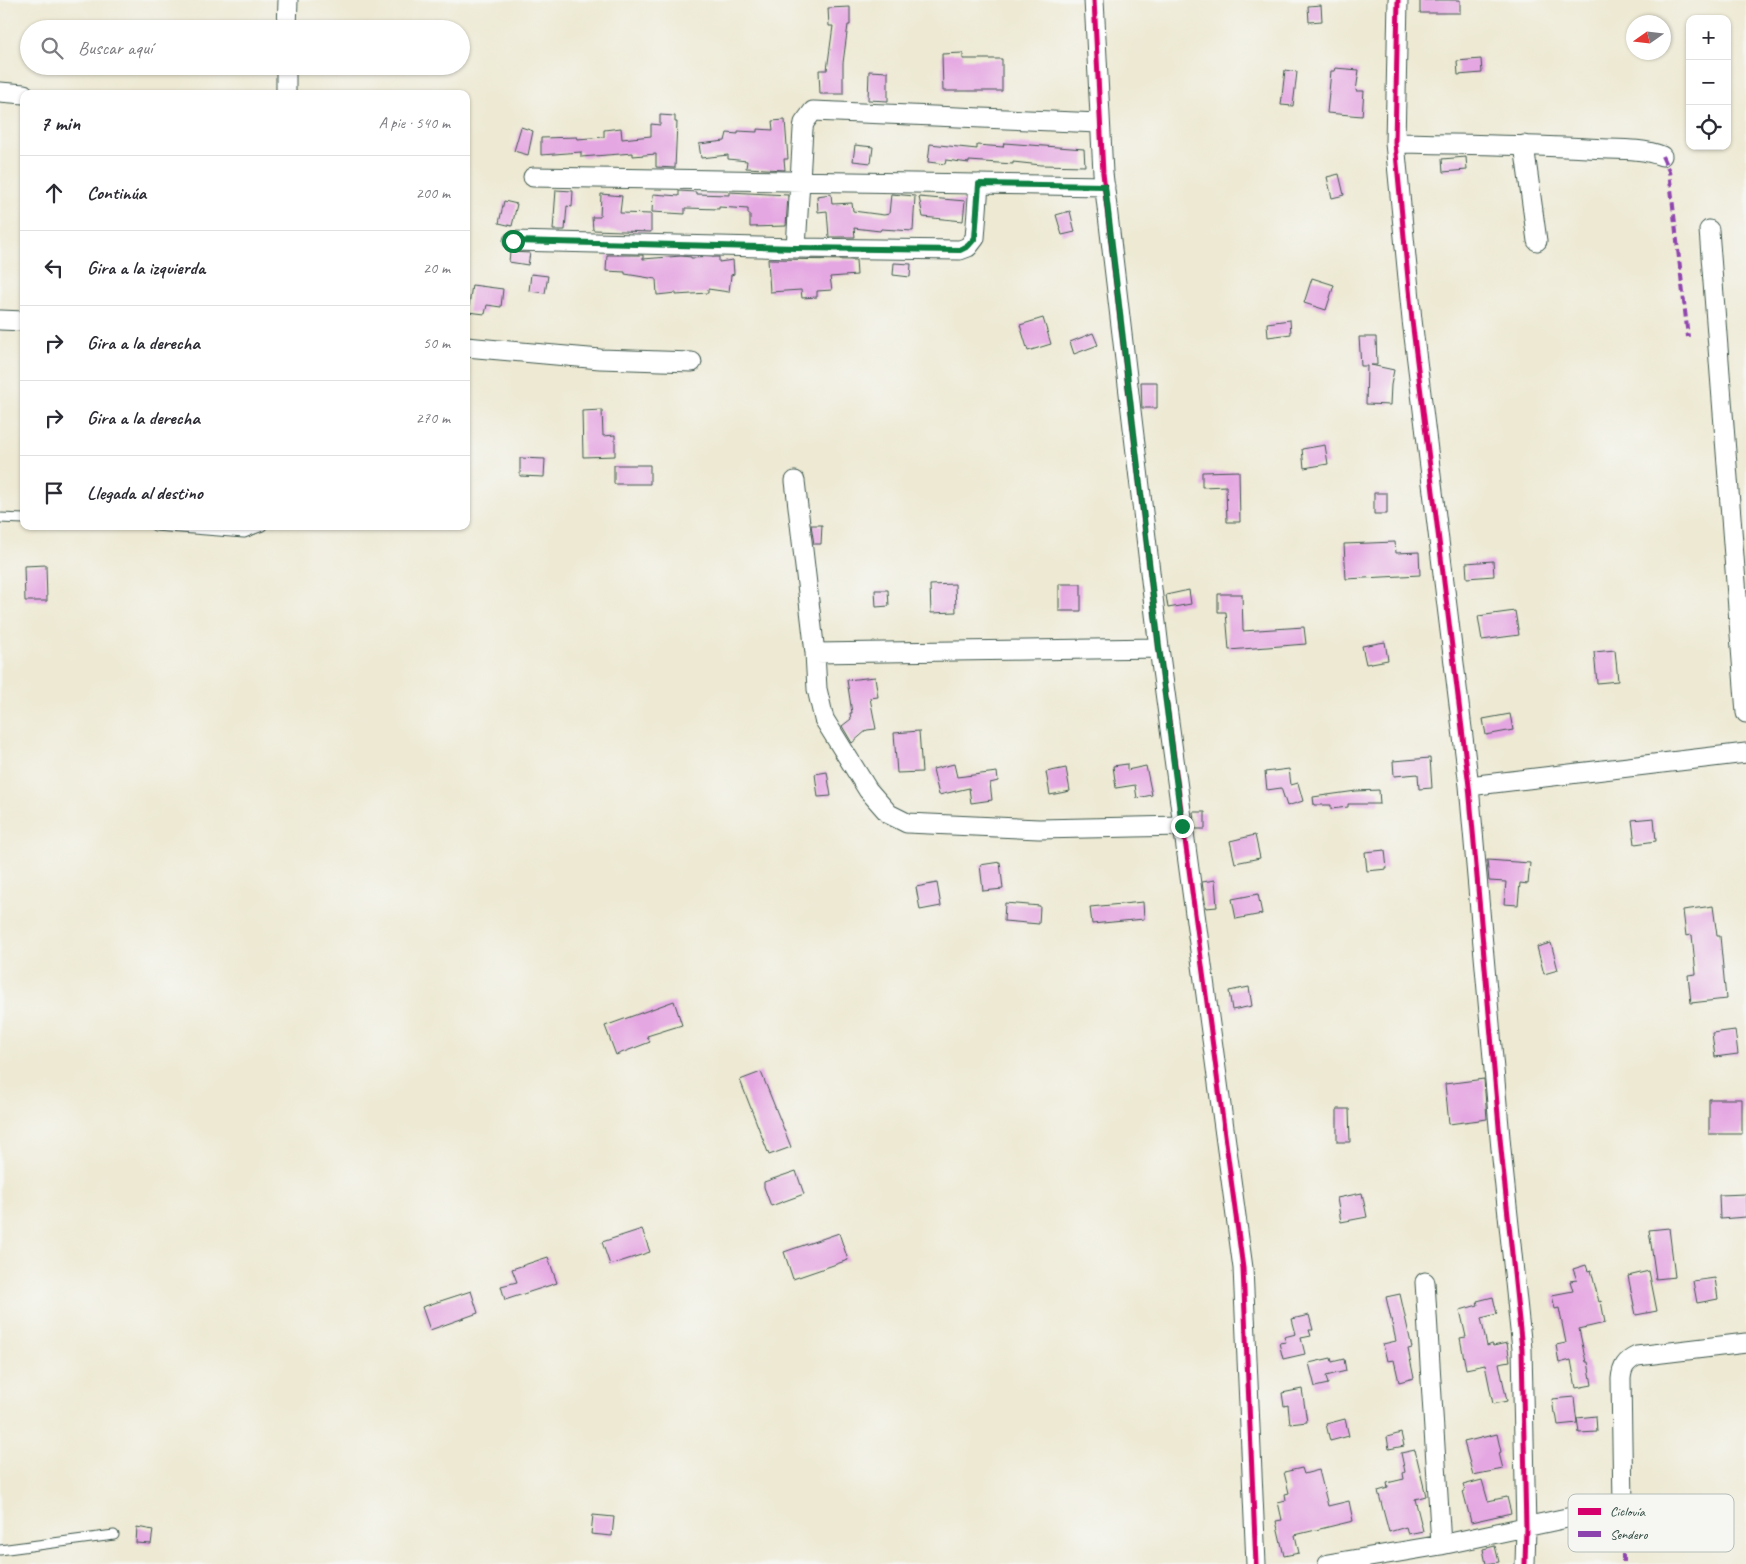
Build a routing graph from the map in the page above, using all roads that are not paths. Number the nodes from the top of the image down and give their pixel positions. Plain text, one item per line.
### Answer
1 (288, 0) edge
2 (1094, 0) edge
3 (1398, 0) edge
4 (287, 20) edge
5 (286, 75) edge
6 (286, 90) edge
7 (0, 92) edge
8 (20, 94) edge
9 (1099, 123) junction
10 (1395, 142) junction
11 (1524, 145) junction
12 (1662, 156) dead end
13 (533, 177) dead end
14 (800, 180) junction
15 (979, 184) junction
16 (1105, 186) junction
17 (1709, 230) dead end
18 (513, 241) dead end
19 (1537, 241) dead end
20 (796, 248) junction
21 (0, 320) edge
22 (20, 321) edge
23 (470, 347) edge
24 (692, 362) dead end
25 (795, 481) dead end
26 (0, 518) edge
27 (20, 519) edge
28 (205, 530) edge
29 (252, 530) edge
30 (1159, 648) junction
31 (815, 653) junction
32 (1746, 713) edge
33 (1746, 753) edge
34 (1469, 786) junction
35 (1182, 826) junction
36 (1425, 1282) dead end
37 (1746, 1343) edge
38 (1623, 1494) edge
39 (1568, 1518) edge
40 (1526, 1528) junction
41 (114, 1535) dead end
42 (1441, 1545) junction
43 (0, 1550) edge
44 (1256, 1564) edge
45 (1328, 1564) edge
46 (1525, 1564) edge

1 - 4 street
2 - 9 street
3 - 10 street
5 - 6 street
7 - 8 street
9 - 14 street
9 - 16 street
10 - 11 street
10 - 34 street
11 - 12 street
11 - 19 street
13 - 14 street
14 - 15 street
14 - 20 street
15 - 16 street
15 - 20 street
16 - 30 street
17 - 32 street
18 - 20 street
21 - 22 street
23 - 24 street
25 - 31 street
26 - 27 lane
28 - 29 lane
30 - 31 street
30 - 35 street
31 - 35 street
33 - 34 street
34 - 40 street
35 - 44 street
36 - 42 street
37 - 38 street
39 - 40 street
40 - 42 street
40 - 46 street
41 - 43 lane
42 - 45 street

